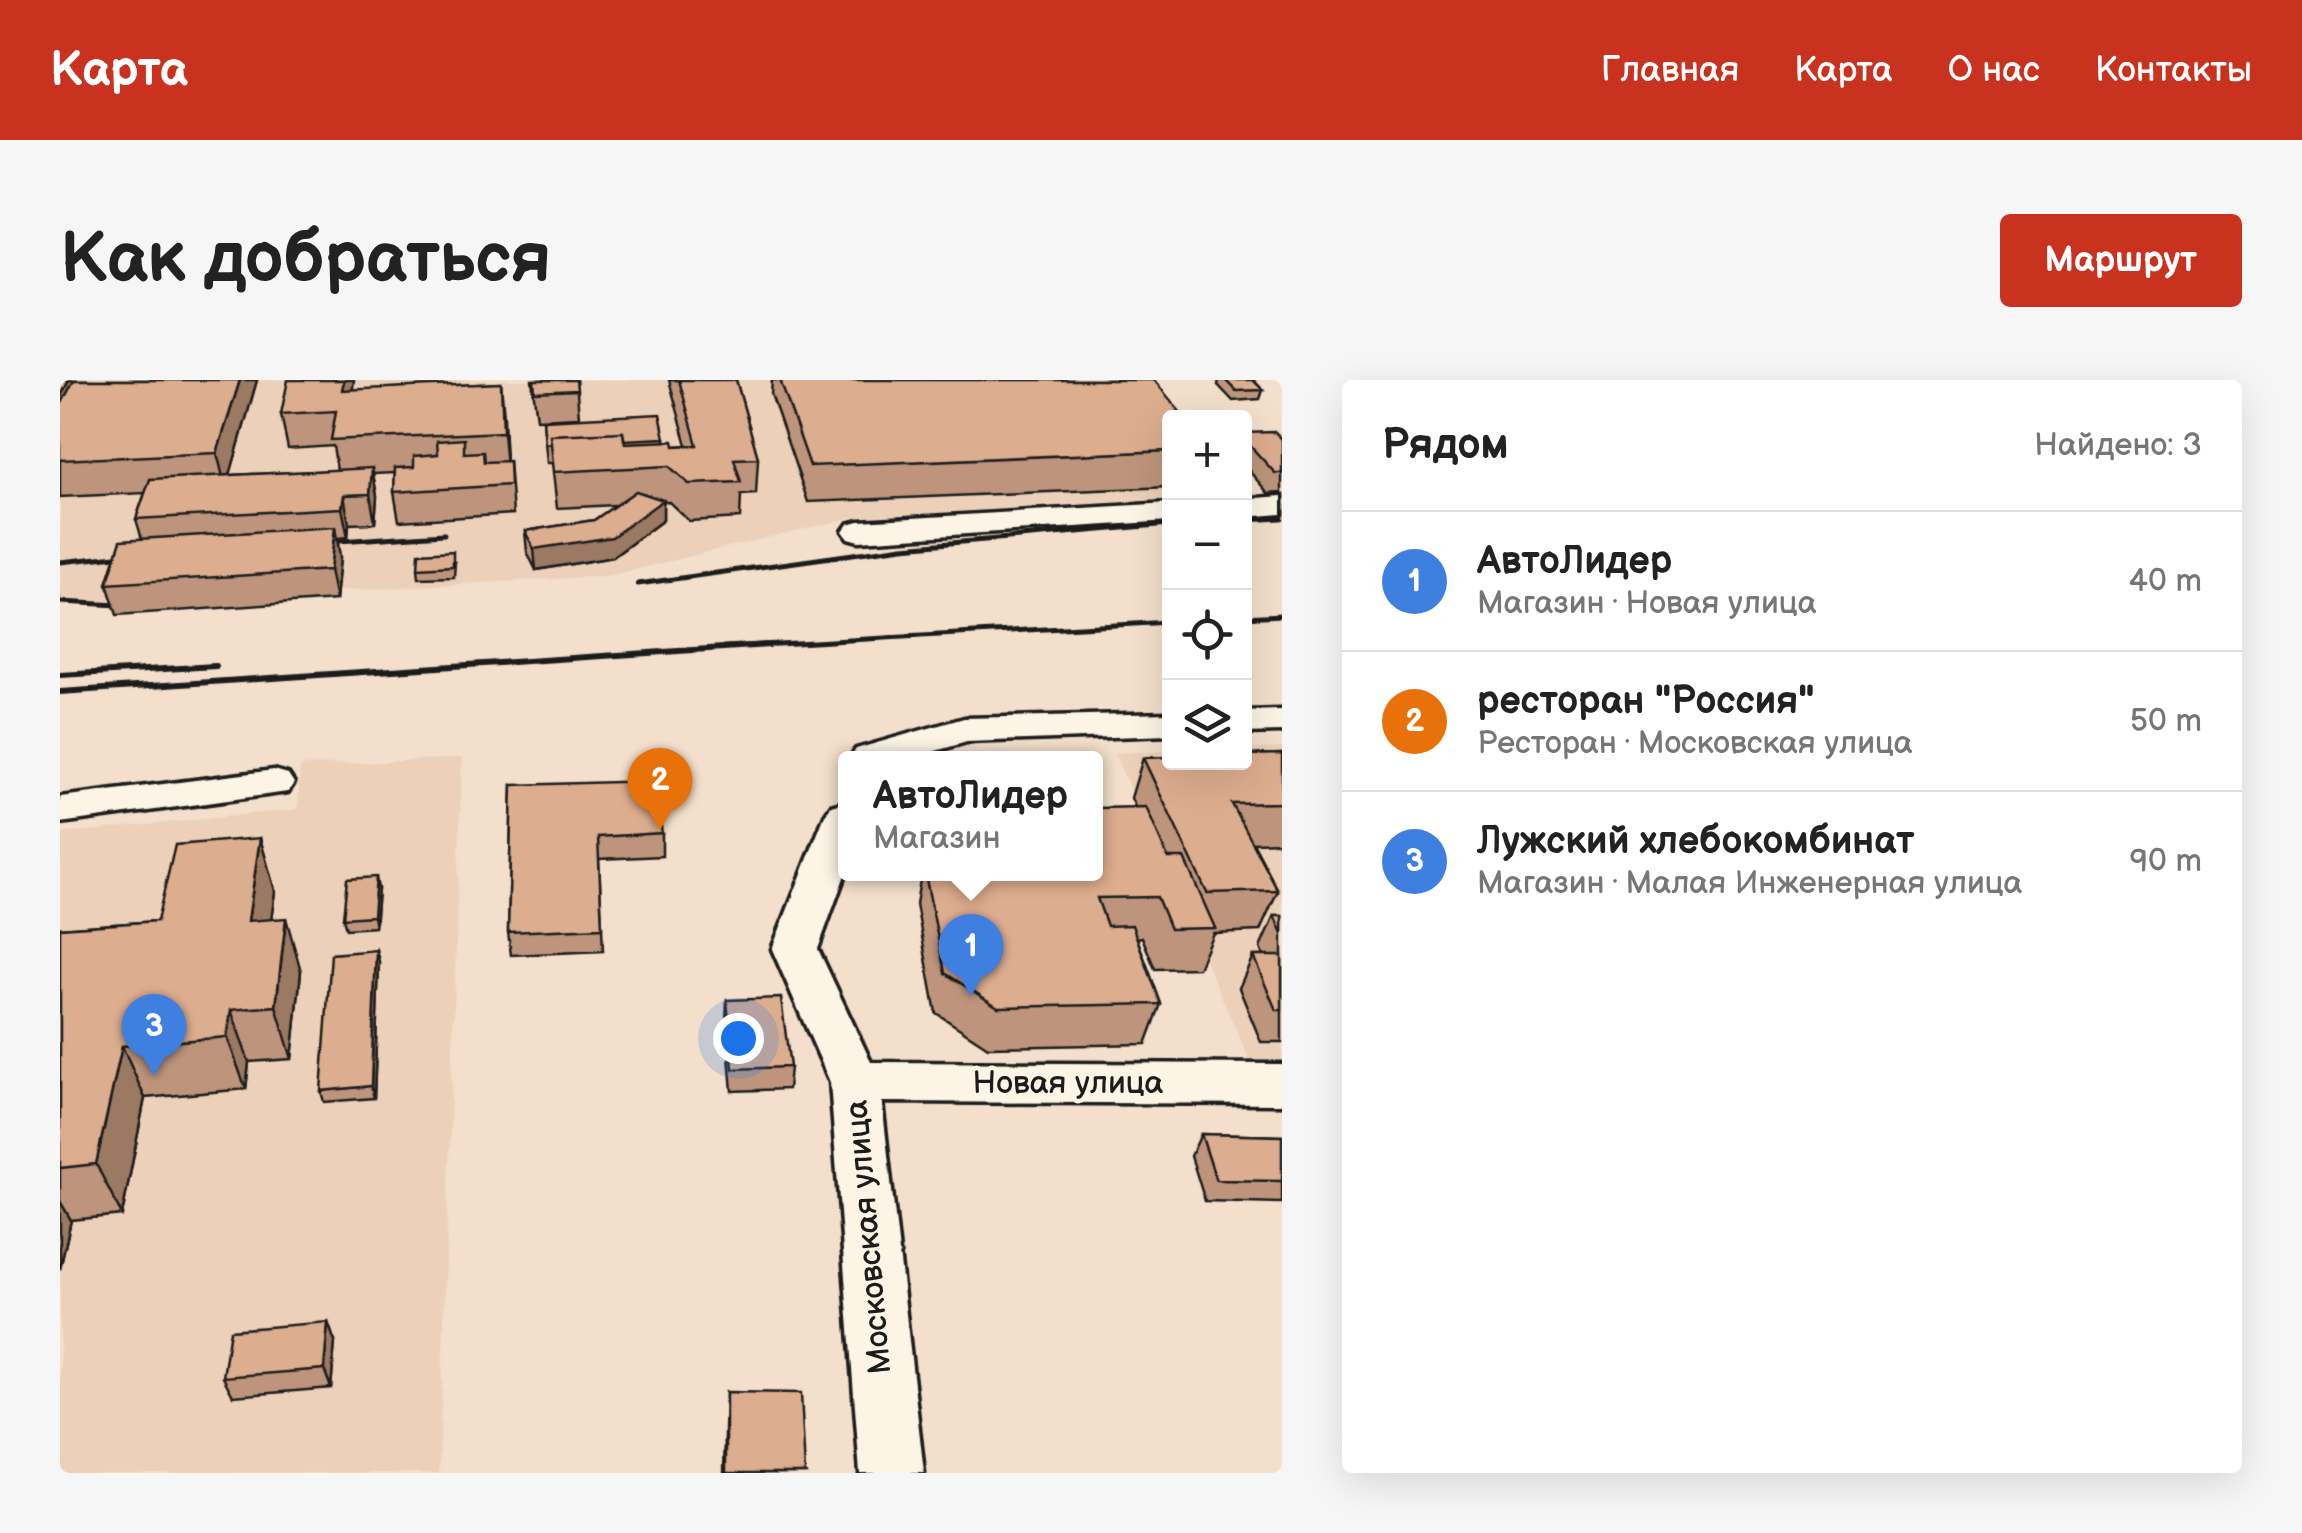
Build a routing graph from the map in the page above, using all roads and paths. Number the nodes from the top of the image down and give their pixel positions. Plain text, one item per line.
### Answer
1 (1282, 505) edge
2 (1252, 507) edge
3 (1162, 512) edge
4 (859, 531) dead end
5 (1282, 721) edge
6 (1252, 722) edge
7 (1162, 724) edge
8 (894, 751) edge
9 (274, 783) dead end
10 (60, 810) edge
11 (838, 836) edge
12 (855, 1082) junction
13 (1282, 1084) edge
14 (892, 1473) edge

1 - 2 street
3 - 4 street
5 - 6 street
7 - 8 street
9 - 10 street
11 - 12 street, Московская улица
12 - 13 street, Новая улица
12 - 14 street, Московская улица

